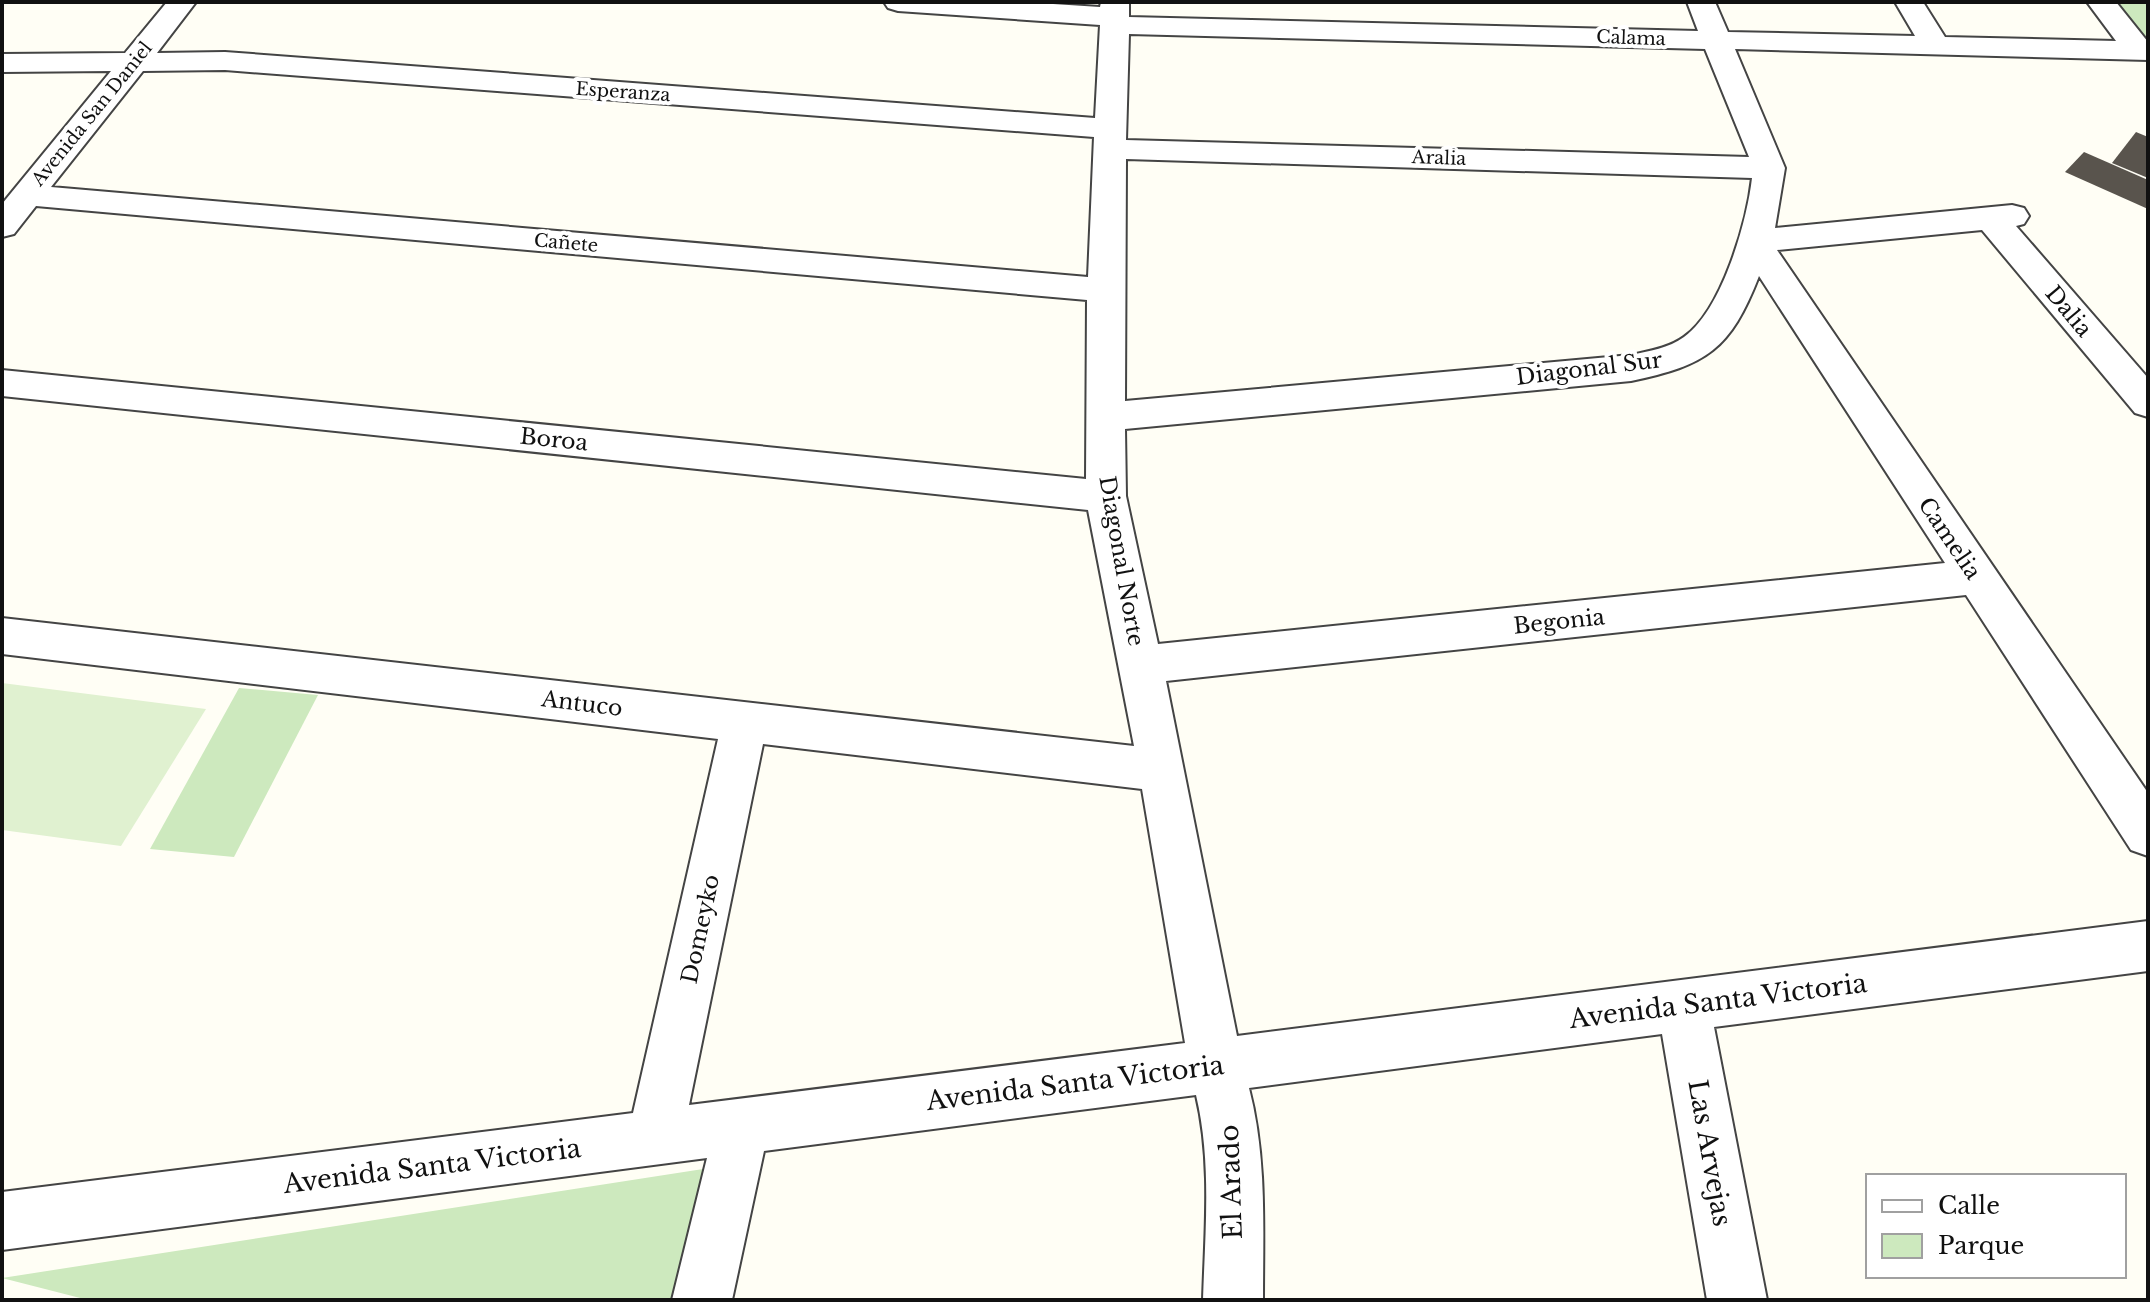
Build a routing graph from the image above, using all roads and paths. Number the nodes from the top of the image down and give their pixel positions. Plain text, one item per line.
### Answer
1 (182, 2) edge
2 (898, 2) edge
3 (1701, 2) edge
4 (1909, 2) edge
5 (2101, 2) edge
6 (1114, 15) edge
7 (1717, 41) junction
8 (1936, 46) junction
9 (2143, 51) edge
10 (135, 60) junction
11 (2, 63) edge
12 (1110, 139) junction
13 (1769, 168) junction
14 (24, 182) edge
15 (2, 226) edge
16 (1753, 241) junction
17 (1105, 290) junction
18 (2, 383) edge
19 (2148, 403) edge
20 (1104, 417) junction
21 (1106, 496) junction
22 (1976, 577) junction
23 (2, 636) edge
24 (1141, 665) junction
25 (745, 722) junction
26 (1162, 770) junction
27 (2148, 834) edge
28 (2148, 946) edge
29 (1683, 1005) junction
30 (1216, 1065) junction
31 (742, 1126) junction
32 (655, 1137) junction
33 (2, 1221) edge
34 (702, 1300) edge
35 (1233, 1300) edge
36 (1737, 1300) edge

1 - 10 street, Avenida San Daniel
2 - 6 street, Calama
3 - 7 street
4 - 8 street
5 - 9 street
6 - 7 street, Calama
6 - 12 street, Diagonal Norte
7 - 8 street, Calama
7 - 13 street
8 - 9 street, Calama
10 - 11 street, Esperanza
10 - 12 street, Esperanza
10 - 14 street, Avenida San Daniel
12 - 13 street, Aralia
12 - 17 street, Diagonal Norte
13 - 16 street, Diagonal Sur
14 - 15 street, Avenida San Daniel
14 - 17 street, Cañete
16 - 19 street, Dalia
16 - 20 street, Diagonal Sur
16 - 22 street, Camelia
17 - 20 street, Diagonal Norte
18 - 21 street, Boroa
20 - 21 street, Diagonal Norte
21 - 24 street, Diagonal Norte
22 - 24 street, Begonia
22 - 27 street, Camelia
23 - 25 street, Antuco
24 - 26 street, Diagonal Norte
25 - 26 street, Antuco
25 - 32 street, Domeyko
26 - 30 street, Diagonal Norte
28 - 29 street, Avenida Santa Victoria
29 - 30 street, Avenida Santa Victoria
29 - 36 street, Las Arvejas
30 - 31 street, Avenida Santa Victoria
30 - 35 street, El Arado
31 - 32 street, Avenida Santa Victoria
31 - 34 street
32 - 33 street, Avenida Santa Victoria

